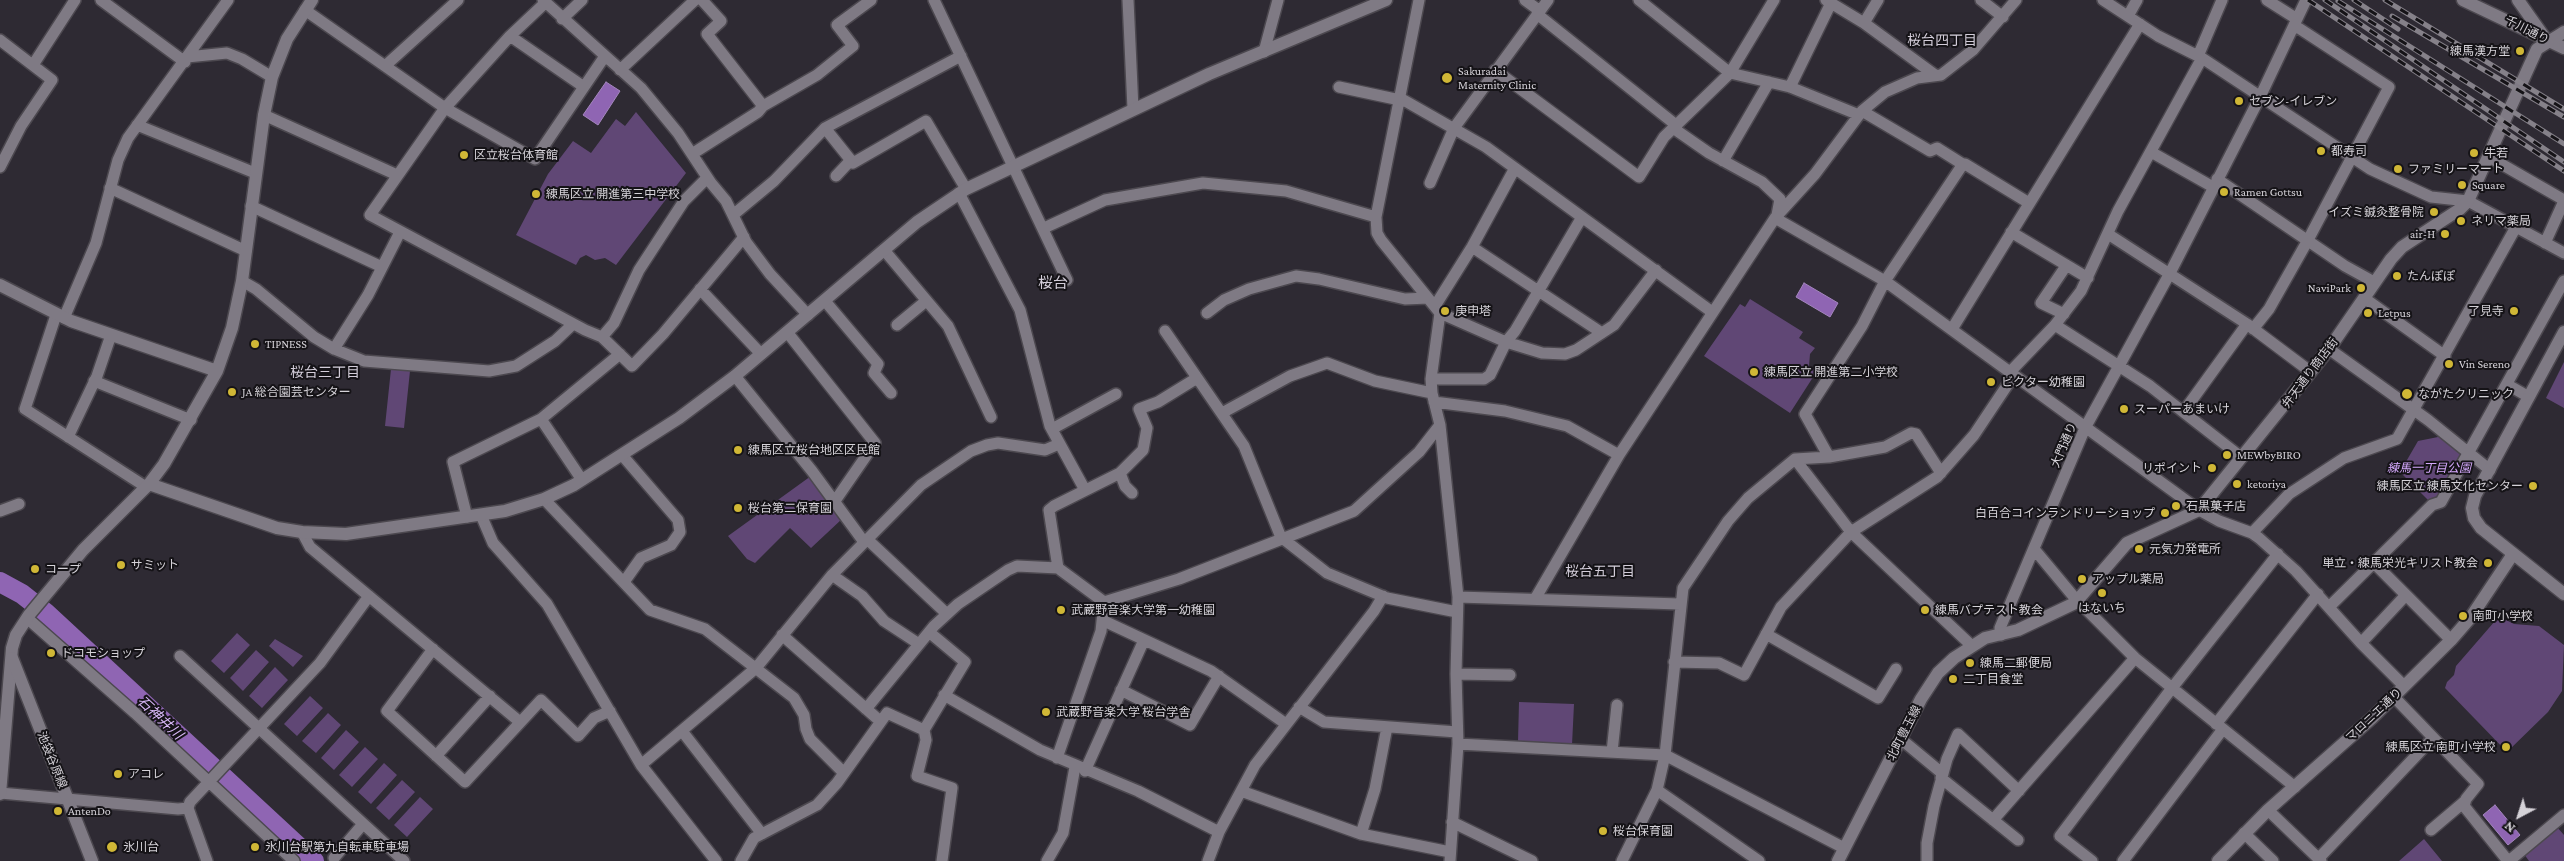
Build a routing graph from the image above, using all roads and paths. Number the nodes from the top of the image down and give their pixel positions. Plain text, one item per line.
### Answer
1 (75, 0) edge
2 (101, 0) edge
3 (228, 0) edge
4 (458, 0) edge
5 (582, 0) edge
6 (695, 0) edge
7 (702, 0) edge
8 (871, 0) edge
9 (934, 0) edge
10 (1128, 0) edge
11 (1278, 0) edge
12 (1386, 0) edge
13 (1419, 0) edge
14 (1525, 0) edge
15 (1548, 0) edge
16 (1639, 0) edge
17 (1774, 0) edge
18 (1878, 0) edge
19 (1981, 0) edge
20 (2016, 0) edge
21 (2103, 0) edge
22 (2137, 0) edge
23 (2222, 0) edge
24 (2267, 0) edge
25 (2306, 0) edge
26 (2463, 0) edge
27 (2518, 0) edge
28 (1829, 1) edge
29 (544, 2) edge
30 (308, 5) edge
31 (1538, 13) junction
32 (2128, 16) junction
33 (2003, 17) junction
34 (562, 19) junction
35 (2295, 22) junction
36 (1864, 23) junction
37 (2140, 24) junction
38 (2564, 32) edge
39 (510, 36) junction
40 (0, 40) edge
41 (2547, 41) junction
42 (2564, 48) edge
43 (1264, 52) junction
44 (605, 56) junction
45 (960, 56) junction
46 (2200, 57) junction
47 (186, 60) junction
48 (33, 65) junction
49 (386, 66) junction
50 (620, 70) junction
51 (1495, 70) junction
52 (1730, 73) junction
53 (1935, 75) junction
54 (272, 76) junction
55 (1769, 82) junction
56 (584, 87) junction
57 (1340, 87) dead end
58 (1790, 87) junction
59 (2260, 97) junction
60 (1400, 99) junction
61 (763, 106) junction
62 (445, 108) junction
63 (1133, 109) junction
64 (1861, 113) junction
65 (264, 115) junction
66 (137, 125) junction
67 (1675, 126) junction
68 (825, 128) junction
69 (1454, 128) junction
70 (2151, 152) junction
71 (692, 154) junction
72 (2352, 157) junction
73 (2489, 157) junction
74 (851, 160) junction
75 (1723, 161) junction
76 (1964, 165) junction
77 (1014, 166) junction
78 (0, 167) edge
79 (1515, 168) junction
80 (255, 173) junction
81 (397, 175) junction
82 (836, 176) dead end
83 (707, 178) junction
84 (1430, 183) dead end
85 (2215, 183) junction
86 (110, 188) junction
87 (963, 191) junction
88 (2564, 200) edge
89 (2468, 201) junction
90 (2029, 203) junction
91 (251, 206) junction
92 (733, 215) junction
93 (1776, 216) junction
94 (1376, 217) junction
95 (1582, 217) junction
96 (2516, 227) junction
97 (1044, 228) junction
98 (400, 232) junction
99 (2011, 232) junction
100 (2108, 234) junction
101 (744, 237) junction
102 (2308, 240) junction
103 (2545, 243) junction
104 (1472, 247) junction
105 (884, 250) junction
106 (246, 251) junction
107 (2564, 253) edge
108 (2066, 266) junction
109 (382, 267) junction
110 (1656, 270) junction
111 (2170, 273) junction
112 (2088, 278) junction
113 (1067, 280) dead end
114 (242, 281) junction
115 (1885, 281) junction
116 (2564, 281) edge
117 (2374, 282) junction
118 (0, 285) edge
119 (700, 289) junction
120 (1539, 290) junction
121 (2364, 298) junction
122 (825, 301) junction
123 (926, 301) junction
124 (1434, 306) junction
125 (1712, 312) junction
126 (1206, 313) dead end
127 (2064, 314) junction
128 (808, 315) junction
129 (60, 317) junction
130 (572, 324) junction
131 (897, 325) dead end
132 (2055, 325) junction
133 (2250, 326) junction
134 (1952, 329) junction
135 (1166, 331) dead end
136 (788, 332) junction
137 (2564, 332) edge
138 (1602, 333) junction
139 (111, 335) junction
140 (602, 337) junction
141 (1506, 342) junction
142 (334, 349) junction
143 (2329, 349) junction
144 (620, 354) junction
145 (761, 354) junction
146 (2445, 356) junction
147 (2119, 366) junction
148 (217, 371) junction
149 (2311, 372) junction
150 (2012, 374) junction
151 (735, 376) junction
152 (1197, 378) junction
153 (1431, 379) junction
154 (94, 381) junction
155 (2508, 385) junction
156 (890, 392) dead end
157 (1116, 394) dead end
158 (2529, 397) junction
159 (1433, 398) junction
160 (2413, 410) junction
161 (2184, 412) junction
162 (1222, 413) junction
163 (991, 417) dead end
164 (541, 419) junction
165 (191, 420) junction
166 (1440, 425) junction
167 (2085, 428) junction
168 (1052, 429) junction
169 (71, 439) junction
170 (1059, 444) junction
171 (2469, 453) junction
172 (622, 454) junction
173 (1619, 454) junction
174 (1829, 457) junction
175 (2241, 457) junction
176 (1795, 459) junction
177 (2490, 470) junction
178 (1120, 473) junction
179 (1941, 473) junction
180 (582, 480) junction
181 (148, 486) junction
182 (1086, 490) junction
183 (1132, 493) dead end
184 (544, 499) junction
185 (835, 500) junction
186 (20, 504) dead end
187 (2198, 510) junction
188 (0, 511) edge
189 (481, 515) junction
190 (467, 517) junction
191 (302, 532) junction
192 (1852, 532) junction
193 (2252, 533) junction
194 (1283, 538) junction
195 (866, 540) junction
196 (2034, 549) junction
197 (2278, 554) junction
198 (2513, 554) junction
199 (2374, 563) junction
200 (1058, 568) junction
201 (832, 575) junction
202 (624, 582) junction
203 (2318, 594) junction
204 (2564, 594) edge
205 (2406, 595) junction
206 (369, 596) junction
207 (1383, 596) junction
208 (1458, 597) junction
209 (1536, 599) junction
210 (2078, 601) junction
211 (1104, 602) junction
212 (1680, 604) junction
213 (2329, 608) junction
214 (1457, 612) junction
215 (947, 614) junction
216 (28, 617) junction
217 (1104, 621) junction
218 (929, 632) junction
219 (1766, 634) junction
220 (782, 635) junction
221 (2001, 635) junction
222 (1144, 640) junction
223 (2451, 640) junction
224 (2361, 642) junction
225 (919, 644) junction
226 (1972, 646) junction
227 (433, 649) junction
228 (180, 656) dead end
229 (12, 658) junction
230 (2135, 658) junction
231 (1674, 662) junction
232 (756, 668) junction
233 (1896, 669) dead end
234 (1456, 674) junction
235 (1510, 675) dead end
236 (1219, 676) junction
237 (2404, 686) junction
238 (2172, 688) junction
239 (1121, 690) junction
240 (944, 695) junction
241 (490, 696) junction
242 (2394, 697) junction
243 (1617, 705) dead end
244 (1299, 708) junction
245 (866, 709) junction
246 (610, 711) junction
247 (880, 721) junction
248 (520, 722) junction
249 (1286, 724) junction
250 (2219, 726) junction
251 (1387, 727) junction
252 (259, 728) junction
253 (924, 730) junction
254 (682, 731) junction
255 (1457, 732) junction
256 (2433, 738) junction
257 (1902, 740) junction
258 (1458, 744) junction
259 (1612, 752) junction
260 (1664, 755) junction
261 (436, 756) junction
262 (1056, 758) junction
263 (641, 765) junction
264 (1080, 769) junction
265 (844, 773) junction
266 (1942, 776) junction
267 (210, 782) junction
268 (2295, 787) junction
269 (1657, 790) junction
270 (1241, 791) junction
271 (2019, 791) junction
272 (0, 794) edge
273 (68, 801) junction
274 (2464, 802) junction
275 (188, 808) junction
276 (2268, 810) junction
277 (2564, 815) edge
278 (1993, 820) junction
279 (1452, 822) junction
280 (363, 824) junction
281 (2431, 830) dead end
282 (1219, 832) junction
283 (2244, 833) junction
284 (762, 834) junction
285 (1361, 834) junction
286 (2018, 840) dead end
287 (1844, 848) junction
288 (1450, 857) edge
289 (334, 858) dead end
290 (2320, 860) edge
291 (92, 861) edge
292 (207, 861) edge
293 (294, 861) edge
294 (404, 861) edge
295 (716, 861) edge
296 (741, 861) edge
297 (942, 861) edge
298 (1046, 861) edge
299 (1208, 861) edge
300 (1532, 861) edge
301 (1622, 861) edge
302 (1760, 861) edge
303 (1838, 861) edge
304 (1927, 861) edge
305 (2092, 861) edge
306 (2123, 861) edge
307 (2218, 861) edge
308 (2273, 861) edge
309 (2508, 861) edge

1 - 48 street
2 - 47 street
3 - 47 street
4 - 49 street
5 - 34 street
6 - 50 street
7 - 61 street
8 - 61 street
9 - 45 street
10 - 63 street
11 - 43 street
12 - 43 street
13 - 60 street
14 - 31 street
15 - 31 street
16 - 52 street
17 - 52 street
18 - 36 street
19 - 33 street
20 - 33 street
21 - 32 street
22 - 32 street
23 - 46 street
24 - 35 street
25 - 35 street, 大門通り
26 - 41 street, 千川通り
27 - 41 street
28 - 36 street
28 - 58 street
29 - 34 street
29 - 39 street
30 - 49 street
30 - 54 street
31 - 51 street
31 - 67 street
32 - 37 street
33 - 53 street
34 - 44 street
35 - 59 street, 大門通り
35 - 72 street
36 - 53 street
37 - 46 street
37 - 90 street
38 - 41 street
39 - 56 street
39 - 62 street
40 - 48 street
41 - 42 street, 千川通り
41 - 73 street, 弁天通り商店街
43 - 63 street
44 - 50 street
44 - 56 street
45 - 68 street
45 - 77 street
46 - 59 street
46 - 70 street
47 - 54 street
47 - 66 street
48 - 78 street
49 - 62 street
50 - 71 street
51 - 67 street
51 - 69 street
52 - 55 street
52 - 67 street
53 - 64 street
54 - 65 street
55 - 58 street
55 - 75 street
56 - 62 street
57 - 60 street
58 - 64 street
59 - 72 street
59 - 85 street, 大門通り
60 - 69 street
60 - 94 street
61 - 71 street
62 - 81 street
63 - 77 street
64 - 76 street
64 - 93 street
65 - 80 street
65 - 81 street
66 - 80 street
66 - 86 street
67 - 75 street
68 - 74 street
68 - 92 street
69 - 79 street
69 - 84 street
70 - 85 street
70 - 100 street
71 - 83 street
72 - 89 street
72 - 102 street
73 - 88 street
73 - 89 street, 弁天通り商店街
74 - 82 street
74 - 87 street
75 - 93 street
76 - 90 street
76 - 115 street
77 - 87 street
77 - 97 street
79 - 95 street
79 - 104 street
80 - 91 street
81 - 98 street
83 - 92 street
83 - 140 street
85 - 102 street
85 - 111 street, 大門通り
86 - 106 street
86 - 129 street
87 - 105 street
87 - 168 street
88 - 103 street
89 - 96 street
89 - 117 street, 弁天通り商店街
90 - 99 street
91 - 106 street
91 - 109 street
92 - 101 street
93 - 115 street
93 - 125 street
94 - 97 street
94 - 124 street
95 - 110 street
95 - 120 street
96 - 103 street
96 - 146 street
97 - 113 street
98 - 109 street
98 - 130 street
99 - 108 street
99 - 134 street
100 - 111 street
100 - 112 street
101 - 119 street
101 - 128 street
102 - 117 street
102 - 133 street
103 - 107 street
104 - 120 street
104 - 124 street
105 - 122 street
105 - 123 street
106 - 114 street
108 - 112 street
108 - 127 street
109 - 142 street
110 - 125 street
110 - 138 street
111 - 133 street
111 - 147 street, 大門通り
112 - 127 street
114 - 142 street
114 - 148 street
115 - 134 street
115 - 174 street
116 - 155 street
117 - 121 street, 弁天通り商店街
118 - 129 street
119 - 144 street
119 - 145 street
120 - 138 street
120 - 141 street
121 - 143 street, 弁天通り商店街
121 - 146 street
122 - 128 street
122 - 156 street
123 - 131 street
123 - 163 street
124 - 126 street
124 - 141 street
124 - 153 street
125 - 173 street
127 - 132 street
128 - 136 street
129 - 139 street
129 - 169 street
130 - 140 street
130 - 142 street
132 - 147 street
132 - 150 street
133 - 149 street
133 - 161 street
134 - 150 street
135 - 152 street
136 - 145 street
136 - 185 street
137 - 158 street
138 - 141 street
139 - 148 street
139 - 154 street
140 - 144 street
141 - 153 street
143 - 149 street, 弁天通り商店街
143 - 160 street
144 - 164 street
145 - 151 street
146 - 160 street
147 - 161 street
147 - 167 street, 大門通り
148 - 165 street
149 - 175 street, 弁天通り商店街
150 - 167 street
150 - 179 street
151 - 172 street
151 - 185 street
152 - 162 street
152 - 178 street
153 - 159 street
154 - 165 street
154 - 169 street
155 - 158 street
155 - 171 street
157 - 168 street
158 - 177 street
159 - 162 street
159 - 166 street
159 - 173 street
160 - 171 street
160 - 193 street
161 - 175 street
162 - 194 street
164 - 180 street
164 - 190 street
165 - 181 street
166 - 194 street
166 - 208 street
167 - 187 street
167 - 196 street, 大門通り
168 - 170 street
169 - 181 street
170 - 182 street
170 - 195 street
171 - 177 street
171 - 199 street
172 - 180 street
172 - 202 street
173 - 209 street
174 - 176 street
174 - 179 street
175 - 187 street, 弁天通り商店街
176 - 192 street
176 - 212 street
177 - 198 street
178 - 182 street
178 - 183 street
179 - 192 street
180 - 184 street
181 - 191 street
181 - 216 street
182 - 200 street
184 - 189 street
184 - 202 street
185 - 195 street
186 - 188 street
187 - 193 street
187 - 210 street, 弁天通り商店街
189 - 190 street
189 - 246 street
190 - 191 street
191 - 206 street
192 - 219 street
192 - 226 street
193 - 197 street
194 - 207 street
194 - 211 street
195 - 201 street
195 - 215 street
196 - 210 street
196 - 221 street, 大門通り
197 - 203 street
197 - 238 street
198 - 204 street
198 - 223 street, マロニエ通り
199 - 205 street
199 - 213 street
200 - 211 street
200 - 215 street
201 - 220 street
201 - 225 street
202 - 232 street
203 - 213 street
203 - 250 street
205 - 223 street
205 - 224 street
206 - 227 street
206 - 252 street
207 - 214 street
207 - 244 street
208 - 209 street
208 - 214 street
209 - 212 street
210 - 221 street, 弁天通り商店街
210 - 230 street
211 - 217 street
212 - 231 street
213 - 224 street
214 - 234 street
215 - 218 street
216 - 229 street
216 - 267 street
217 - 222 street
217 - 262 street
218 - 225 street
218 - 240 street
219 - 231 street
219 - 233 street
220 - 232 street
220 - 245 street
221 - 226 street, 北町豊玉線
222 - 236 street
222 - 239 street
223 - 237 street, マロニエ通り
224 - 237 street
225 - 245 street
226 - 257 street, 北町豊玉線
227 - 241 street
227 - 261 street
228 - 252 street
229 - 272 street
229 - 273 street, 池袋谷原線
230 - 238 street
230 - 271 street
231 - 260 street
232 - 254 street
232 - 265 street
234 - 235 street
234 - 255 street
236 - 239 street
236 - 249 street
237 - 242 street, マロニエ通り
238 - 250 street
238 - 305 street
239 - 264 street
240 - 253 street
240 - 262 street
241 - 248 street
241 - 261 street
242 - 256 street
242 - 268 street, マロニエ通り
243 - 259 street
244 - 249 street
244 - 251 street
245 - 247 street
246 - 248 street
246 - 263 street
247 - 253 street
247 - 265 street
248 - 261 street
249 - 270 street
250 - 268 street
250 - 306 street
251 - 255 street
251 - 285 street
252 - 267 street
252 - 280 street
253 - 297 street
254 - 263 street
254 - 284 street
255 - 258 street
256 - 274 street
256 - 290 street
257 - 266 street
257 - 287 street, 北町豊玉線
258 - 259 street
258 - 279 street
259 - 260 street
260 - 269 street
260 - 287 street
262 - 264 street
263 - 295 street
264 - 282 street
264 - 298 street
265 - 284 street
266 - 271 street
266 - 278 street
266 - 304 street
267 - 275 street
267 - 293 street
268 - 276 street, マロニエ通り
269 - 301 street
269 - 302 street
270 - 282 street
270 - 285 street
271 - 278 street
272 - 273 street
273 - 275 street
273 - 291 street, 池袋谷原線
274 - 281 street
274 - 309 street
275 - 292 street
276 - 283 street, マロニエ通り
276 - 290 street
277 - 309 street
278 - 286 street
279 - 288 street
279 - 300 street
280 - 289 street
280 - 294 street
282 - 299 street
283 - 307 street, マロニエ通り
283 - 308 street
284 - 296 street
285 - 288 street
287 - 303 street, 北町豊玉線

